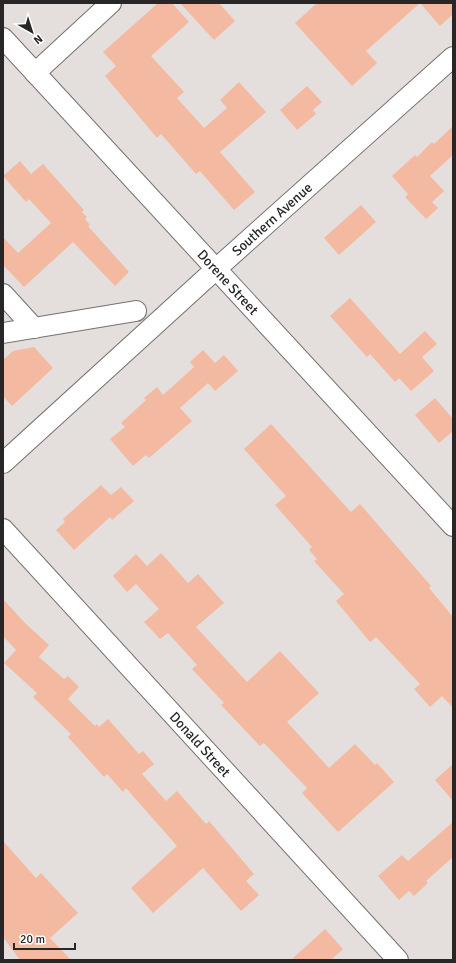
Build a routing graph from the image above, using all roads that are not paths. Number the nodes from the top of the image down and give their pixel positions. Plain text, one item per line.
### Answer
1 (111, 3) edge
2 (3, 38) edge
3 (453, 57) edge
4 (35, 73) junction
5 (216, 269) junction
6 (3, 294) edge
7 (136, 311) dead end
8 (34, 328) junction
9 (3, 333) edge
10 (3, 463) edge
11 (453, 526) edge
12 (3, 529) edge
13 (398, 960) edge

1 - 4 street
2 - 4 street, Dorene Street
3 - 5 street, Southern Avenue
4 - 5 street, Dorene Street
5 - 10 street, Southern Avenue
5 - 11 street, Dorene Street
6 - 8 street
7 - 8 street
8 - 9 street
12 - 13 street, Donald Street

